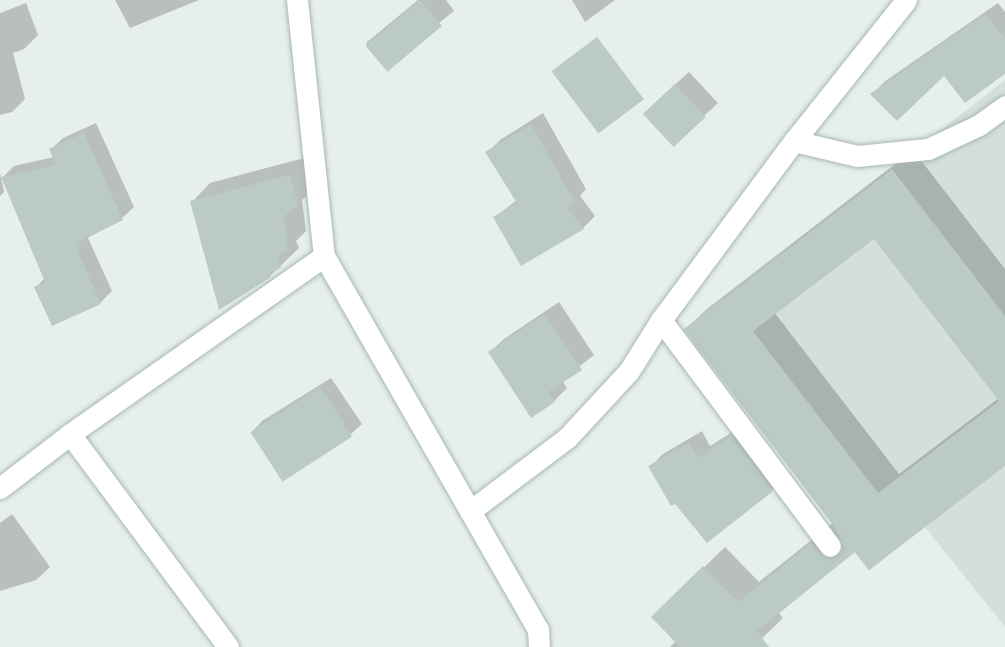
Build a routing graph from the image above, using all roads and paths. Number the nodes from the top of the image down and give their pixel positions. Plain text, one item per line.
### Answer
1 (297, 0) edge
2 (906, 0) edge
3 (1005, 106) edge
4 (793, 141) junction
5 (324, 256) junction
6 (661, 320) junction
7 (70, 434) junction
8 (0, 488) edge
9 (470, 511) junction
10 (830, 546) dead end
11 (229, 647) edge
12 (539, 647) edge

1 - 5 street
2 - 4 street
3 - 4 street
4 - 6 street
5 - 7 street
5 - 9 street
6 - 9 street
6 - 10 street
7 - 8 street
7 - 11 street
9 - 12 street

